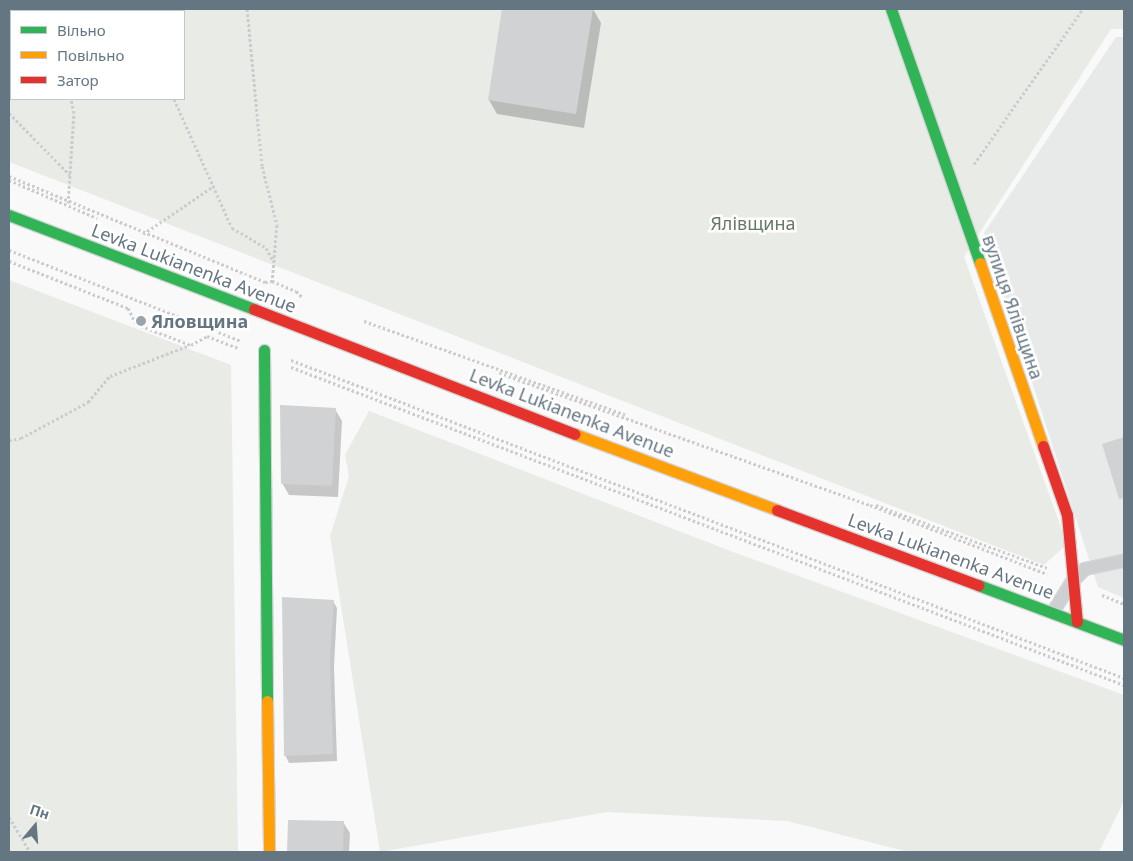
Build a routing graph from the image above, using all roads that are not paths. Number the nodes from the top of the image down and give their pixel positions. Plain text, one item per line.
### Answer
1 (892, 9) edge
2 (9, 215) edge
3 (264, 353) road end
4 (1124, 561) edge
5 (1073, 582) junction
6 (1053, 612) junction
7 (1077, 622) junction
8 (1124, 640) edge
9 (269, 852) edge

1 - 5 main road, вулиця Ялівщина
2 - 6 main road, Levka Lukianenka Avenue
3 - 9 main road
4 - 5 lane
5 - 6 lane
5 - 7 main road, вулиця Ялівщина
6 - 7 main road, Levka Lukianenka Avenue
7 - 8 main road, Levka Lukianenka Avenue

